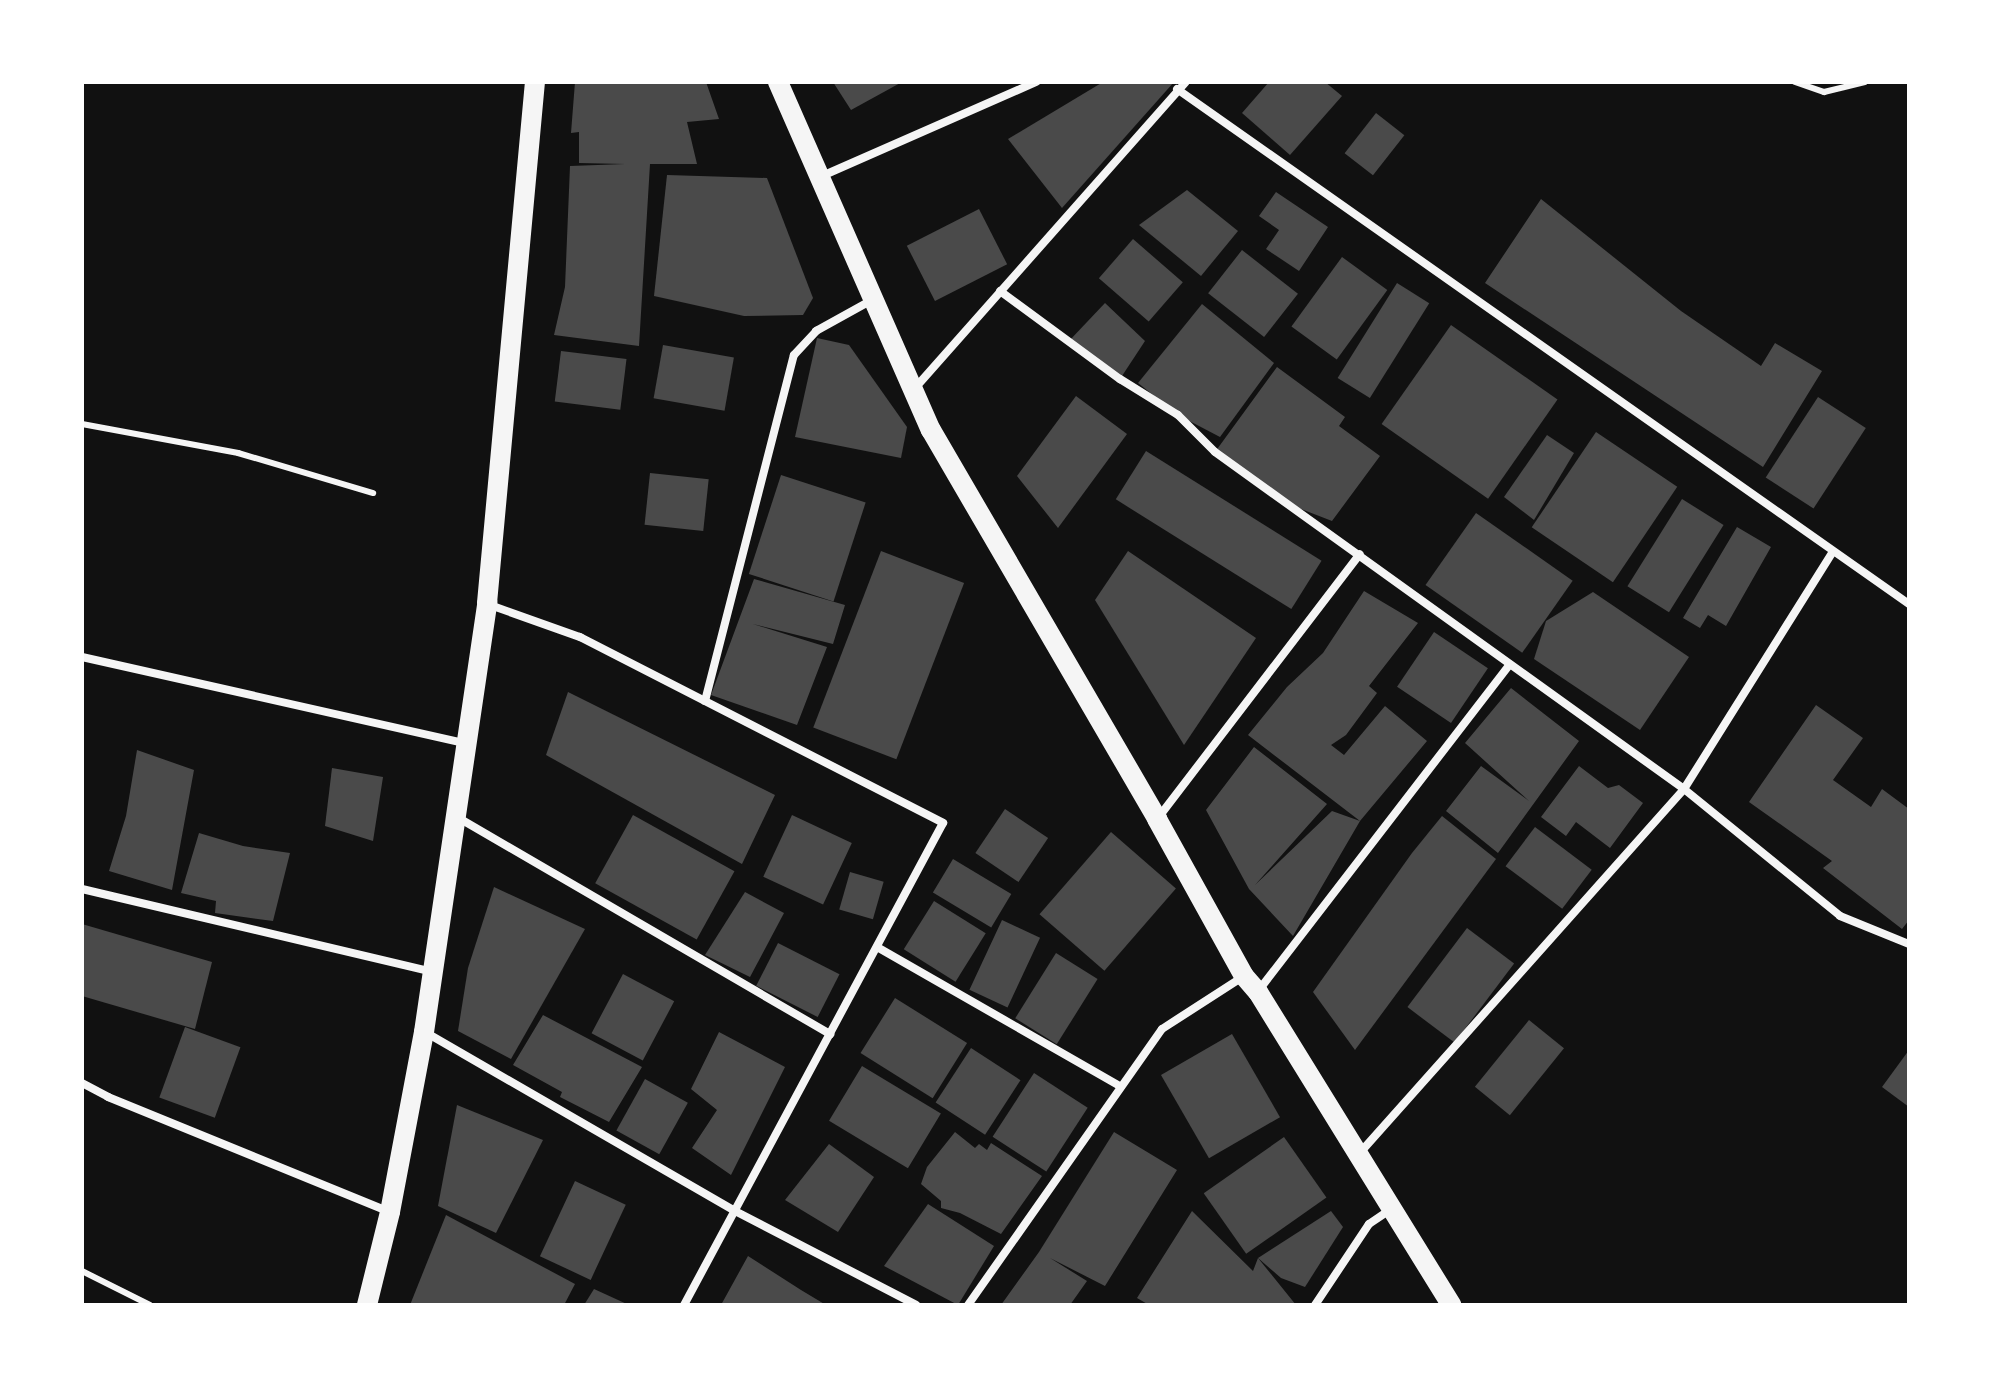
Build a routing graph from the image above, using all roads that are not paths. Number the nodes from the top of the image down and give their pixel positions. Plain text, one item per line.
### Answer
1 (535, 82) edge
2 (778, 82) edge
3 (1036, 82) edge
4 (1186, 82) edge
5 (1795, 82) edge
6 (1865, 82) edge
7 (1177, 89) junction
8 (822, 176) junction
9 (1000, 291) junction
10 (872, 300) junction
11 (913, 390) junction
12 (82, 424) edge
13 (373, 493) dead end
14 (1832, 553) junction
15 (1360, 554) junction
16 (487, 603) junction
17 (1909, 604) edge
18 (82, 657) edge
19 (1510, 664) junction
20 (705, 701) junction
21 (467, 744) junction
22 (1684, 789) junction
23 (456, 816) junction
24 (1157, 819) junction
25 (82, 889) edge
26 (1909, 944) edge
27 (877, 947) junction
28 (431, 971) junction
29 (1251, 984) junction
30 (424, 1032) junction
31 (830, 1034) junction
32 (82, 1083) edge
33 (1121, 1087) junction
34 (1358, 1156) junction
35 (1391, 1209) junction
36 (735, 1211) junction
37 (390, 1212) junction
38 (82, 1271) edge
39 (150, 1305) edge
40 (367, 1305) edge
41 (684, 1305) edge
42 (916, 1305) edge
43 (968, 1305) edge
44 (1315, 1305) edge
45 (1451, 1305) edge

1 - 16 main road
2 - 8 main road
3 - 8 street
4 - 7 street
5 - 6 lane
7 - 9 street
7 - 14 street
8 - 10 main road
9 - 11 street
9 - 15 street
10 - 11 main road
10 - 20 street
11 - 24 main road
12 - 13 lane
14 - 17 street
14 - 22 street
15 - 19 street
15 - 24 street
16 - 20 street
16 - 21 main road
18 - 21 street
19 - 22 street
19 - 29 street
20 - 27 street
21 - 23 main road
22 - 26 street
22 - 34 street
23 - 28 main road
23 - 31 street
24 - 29 main road
25 - 28 street
27 - 31 street
27 - 33 street
28 - 30 main road
29 - 33 street
29 - 34 main road
30 - 36 street
30 - 37 main road
31 - 36 street
32 - 37 street
33 - 43 street
34 - 35 main road
35 - 44 street
35 - 45 main road
36 - 41 street
36 - 42 street
37 - 40 main road
38 - 39 lane

